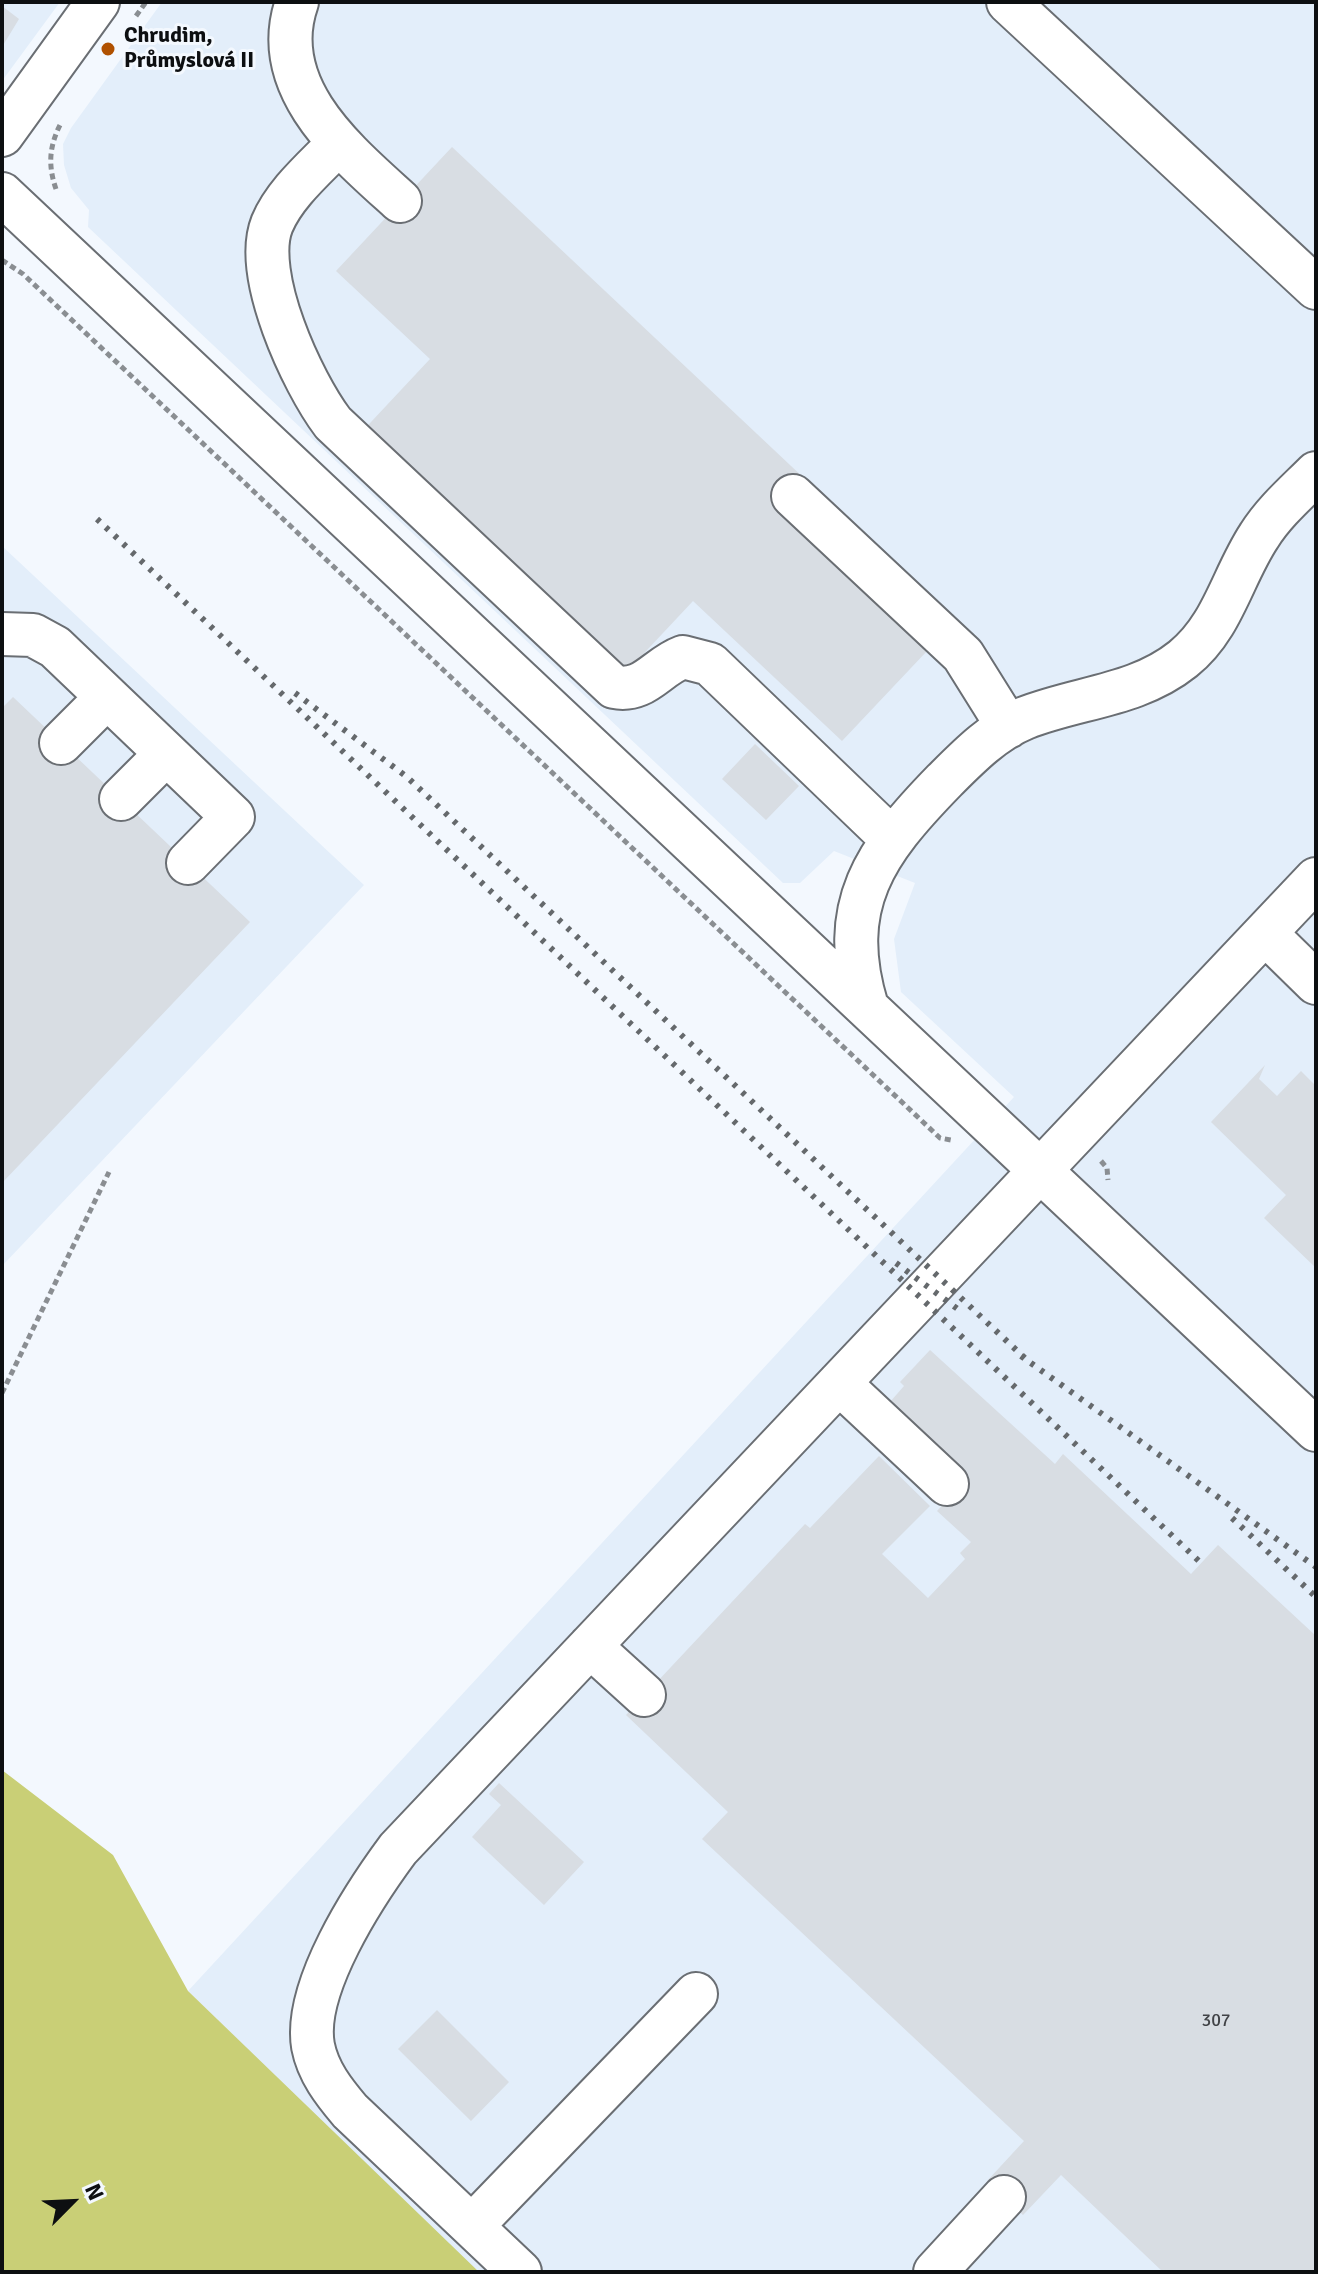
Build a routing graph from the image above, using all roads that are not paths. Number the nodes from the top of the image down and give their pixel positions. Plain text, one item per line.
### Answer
1 (297, 2) edge
2 (1008, 2) edge
3 (113, 14) edge
4 (2, 135) edge
5 (338, 144) junction
6 (2, 194) edge
7 (400, 201) dead end
8 (1316, 288) edge
9 (1316, 473) edge
10 (793, 496) dead end
11 (2, 634) edge
12 (107, 697) junction
13 (1008, 727) junction
14 (61, 743) dead end
15 (166, 754) junction
16 (121, 799) dead end
17 (891, 838) junction
18 (188, 863) dead end
19 (1316, 879) edge
20 (1265, 933) junction
21 (1316, 983) edge
22 (867, 1007) junction
23 (1040, 1170) junction
24 (839, 1383) junction
25 (1316, 1430) edge
26 (947, 1484) dead end
27 (590, 1646) junction
28 (644, 1695) dead end
29 (696, 1994) dead end
30 (1004, 2197) dead end
31 (472, 2226) junction
32 (520, 2272) edge
33 (935, 2272) edge

1 - 5 street
2 - 8 street
3 - 4 street
5 - 7 street
5 - 17 street
6 - 22 street
9 - 13 street
10 - 13 street
11 - 12 street
12 - 14 street
12 - 15 street
13 - 17 street
15 - 16 street
15 - 18 street
17 - 22 street
19 - 20 street
20 - 21 street
20 - 23 street
22 - 23 street
23 - 24 street
23 - 25 street
24 - 26 street
24 - 27 street
27 - 28 street
27 - 31 street
29 - 31 street
30 - 33 street
31 - 32 street

